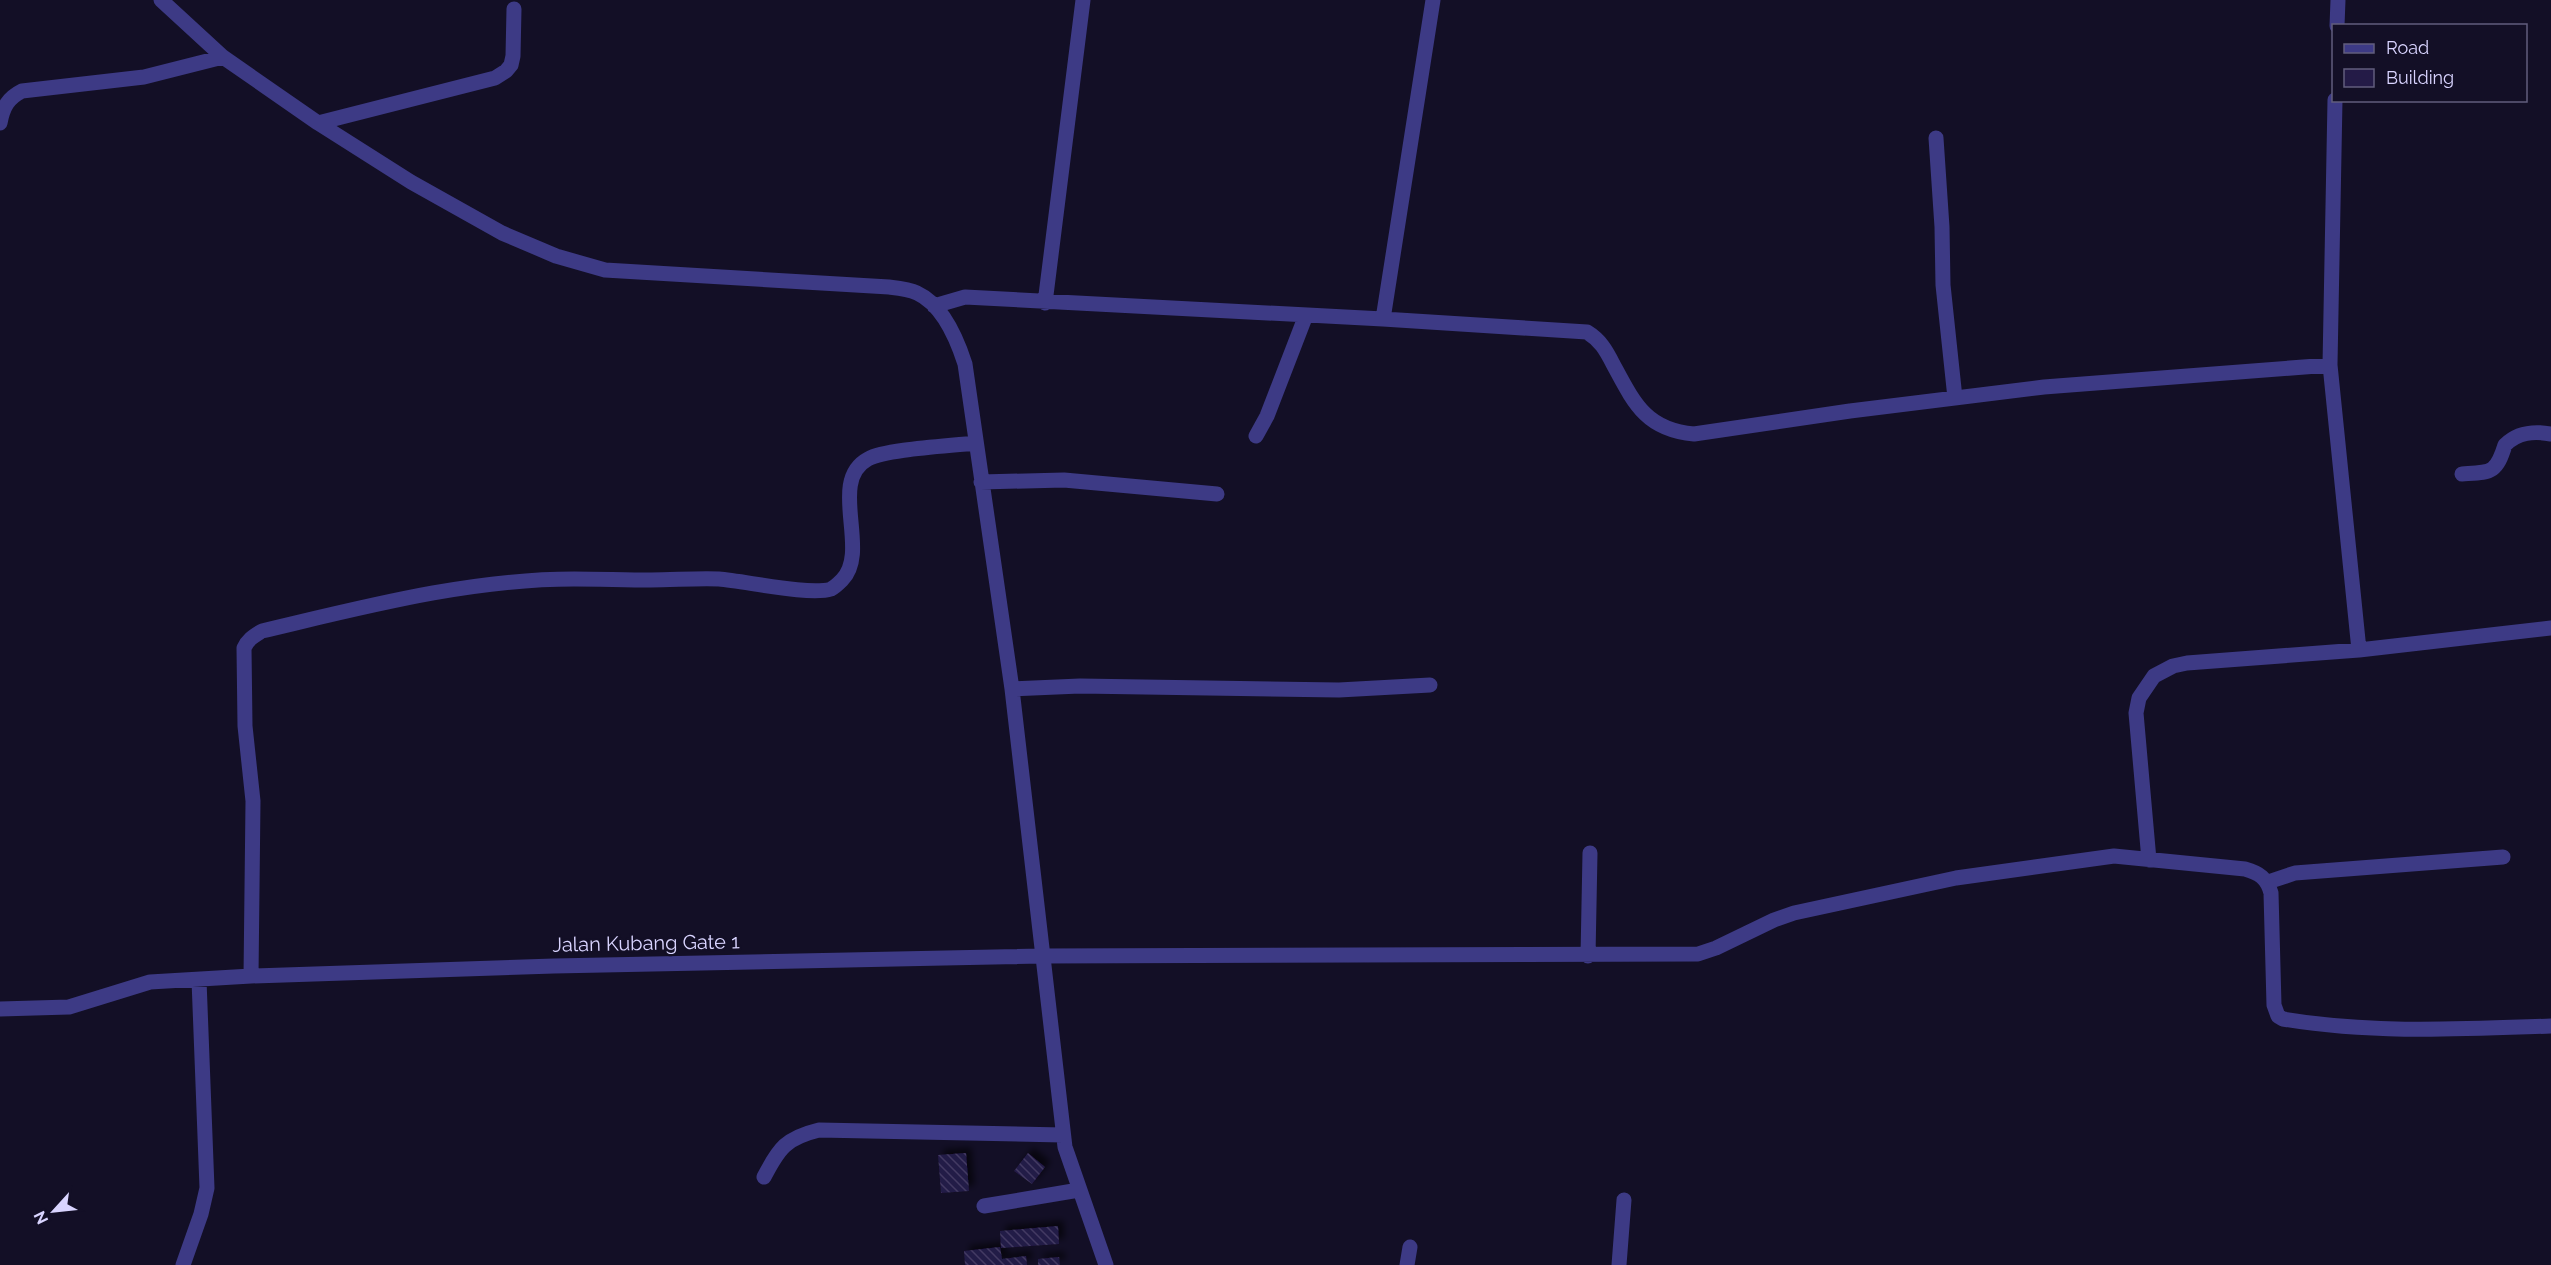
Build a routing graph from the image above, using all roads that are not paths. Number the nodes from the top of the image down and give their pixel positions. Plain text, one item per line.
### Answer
1 (161, 0) edge
2 (1083, 0) edge
3 (1433, 0) edge
4 (2338, 0) edge
5 (514, 9) dead end
6 (2337, 24) edge
7 (224, 57) junction
8 (2335, 102) edge
9 (0, 123) edge
10 (318, 123) junction
11 (1936, 138) dead end
12 (1045, 303) junction
13 (934, 306) junction
14 (1306, 315) junction
15 (1383, 319) junction
16 (2330, 365) junction
17 (1955, 398) junction
18 (2551, 434) edge
19 (1256, 436) dead end
20 (975, 443) junction
21 (2462, 474) dead end
22 (981, 482) junction
23 (1217, 494) dead end
24 (2551, 628) edge
25 (2359, 650) junction
26 (1430, 685) dead end
27 (1012, 689) junction
28 (1590, 853) dead end
29 (2503, 857) dead end
30 (2149, 860) junction
31 (2268, 882) junction
32 (1042, 956) junction
33 (1587, 956) junction
34 (251, 976) junction
35 (199, 980) junction
36 (0, 1009) edge
37 (2551, 1026) edge
38 (1063, 1135) junction
39 (764, 1177) dead end
40 (1079, 1190) junction
41 (1624, 1200) dead end
42 (984, 1206) dead end
43 (1410, 1247) dead end
44 (183, 1265) edge
45 (1106, 1265) edge
46 (1407, 1265) edge
47 (1619, 1265) edge

1 - 7 street
2 - 12 street
3 - 15 street
4 - 6 street
5 - 10 street
7 - 9 street
7 - 10 street
8 - 16 street
10 - 13 street
11 - 17 street
12 - 13 street
12 - 14 street
13 - 20 street
14 - 15 street
14 - 19 street
15 - 17 street
16 - 17 street
16 - 25 street
18 - 21 street
20 - 22 street
20 - 34 street
22 - 23 street
22 - 27 street
24 - 25 street
25 - 30 street
26 - 27 street
27 - 32 street
28 - 33 street
29 - 31 street
30 - 31 street, Jalan Kubang Gate 1
30 - 33 street, Jalan Kubang Gate 1
31 - 37 street
32 - 33 street, Jalan Kubang Gate 1
32 - 34 street, Jalan Kubang Gate 1
32 - 38 street
34 - 35 street, Jalan Kubang Gate 1
35 - 36 street, Jalan Kubang Gate 1
35 - 44 street
38 - 39 street
38 - 40 street
40 - 42 street
40 - 45 street
41 - 47 street
43 - 46 street

